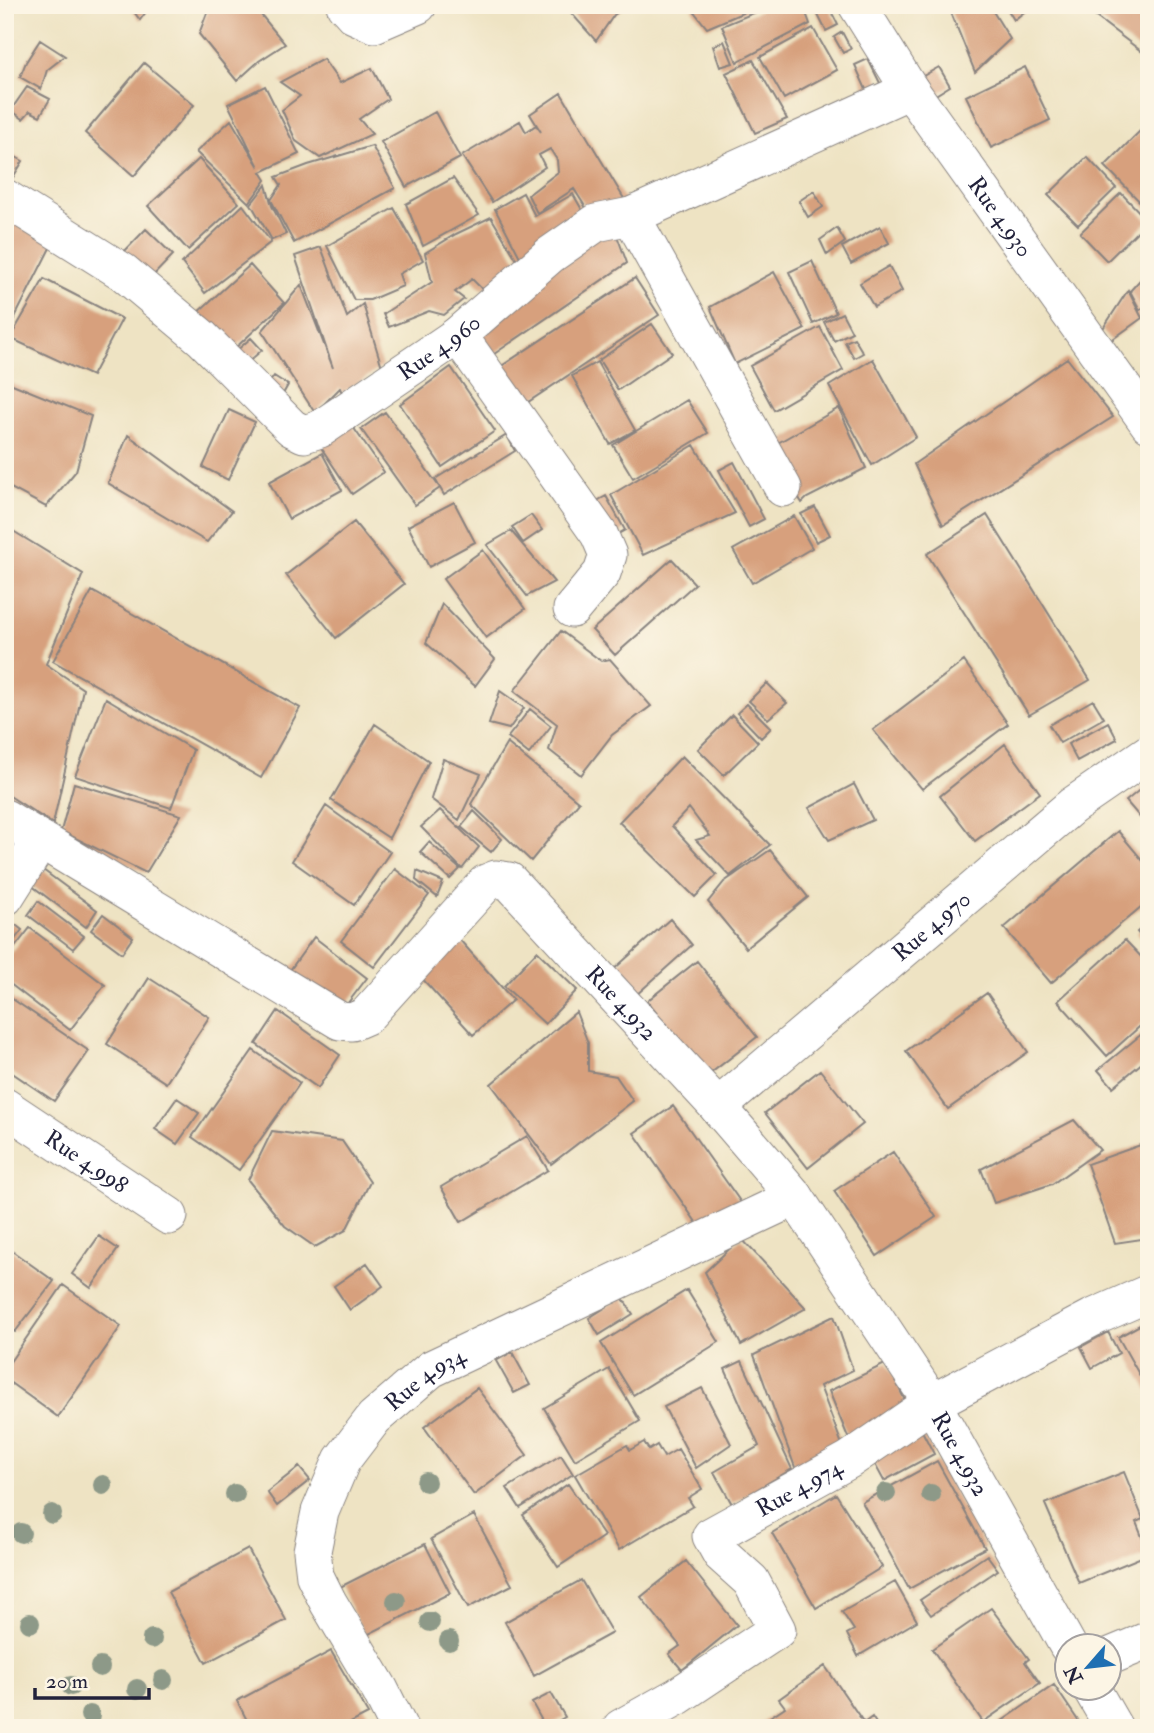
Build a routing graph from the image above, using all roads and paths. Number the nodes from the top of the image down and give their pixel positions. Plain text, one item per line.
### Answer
1 (345, 5) edge
2 (418, 5) edge
3 (857, 5) edge
4 (911, 90) junction
5 (5, 198) edge
6 (631, 216) junction
7 (458, 335) junction
8 (1149, 424) edge
9 (783, 488) dead end
10 (572, 609) dead end
11 (1149, 753) edge
12 (5, 818) edge
13 (41, 840) junction
14 (5, 897) edge
15 (5, 1107) edge
16 (718, 1107) junction
17 (795, 1197) junction
18 (169, 1216) dead end
19 (1149, 1293) edge
20 (932, 1403) junction
21 (1060, 1632) edge
22 (1149, 1640) edge
23 (1122, 1651) edge
24 (1099, 1702) edge
25 (399, 1728) edge
26 (621, 1728) edge
27 (1114, 1728) edge

1 - 2 street
3 - 4 street, Rue 4.930
4 - 6 street, Rue 4.960
4 - 8 street, Rue 4.930
5 - 7 street, Rue 4.960
6 - 7 street, Rue 4.960
6 - 9 street
7 - 10 street
11 - 16 street, Rue 4.970
12 - 13 street, Rue 4.932
13 - 14 street
13 - 16 street, Rue 4.932
15 - 18 street, Rue 4.998
16 - 17 street, Rue 4.932
17 - 20 street, Rue 4.932
17 - 25 street, Rue 4.934
19 - 20 street, Rue 4.974
20 - 21 street, Rue 4.932
20 - 26 street, Rue 4.974
22 - 23 street
24 - 27 street

